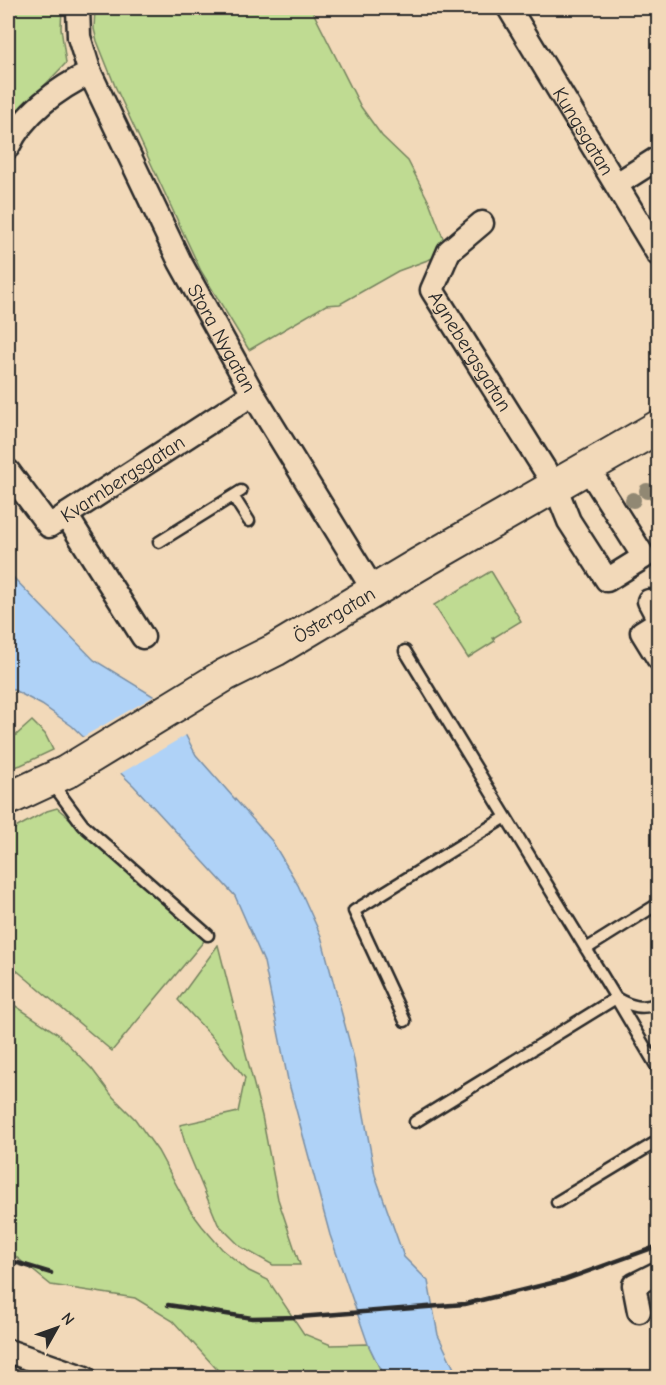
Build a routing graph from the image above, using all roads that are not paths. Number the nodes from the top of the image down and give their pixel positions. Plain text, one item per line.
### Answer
1 (78, 8) edge
2 (509, 8) edge
3 (90, 73) junction
4 (8, 147) edge
5 (658, 158) edge
6 (617, 184) junction
7 (482, 223) dead end
8 (658, 254) edge
9 (253, 394) junction
10 (658, 427) edge
11 (587, 467) junction
12 (8, 471) edge
13 (555, 486) junction
14 (66, 515) junction
15 (249, 521) dead end
16 (159, 542) dead end
17 (374, 591) junction
18 (655, 614) edge
19 (143, 637) dead end
20 (405, 651) dead end
21 (658, 658) edge
22 (58, 776) junction
23 (8, 799) edge
24 (506, 817) junction
25 (658, 904) edge
26 (208, 935) dead end
27 (586, 949) junction
28 (616, 998) junction
29 (658, 1002) edge
30 (405, 1021) dead end
31 (658, 1069) edge
32 (416, 1122) dead end
33 (658, 1142) edge
34 (557, 1202) dead end
35 (658, 1273) edge
36 (639, 1311) dead end
37 (8, 1351) edge
38 (85, 1377) edge

1 - 3 street, Stora Nygatan
2 - 6 street, Kungsgatan
3 - 4 street
3 - 9 street, Stora Nygatan
5 - 6 street
6 - 8 street, Kungsgatan
7 - 13 street, Agnebergsgatan
9 - 14 street, Kvarnbergsgatan
9 - 17 street, Stora Nygatan
10 - 11 street, Östergatan
11 - 13 street, Östergatan
11 - 13 street
12 - 14 street, Kvarnbergsgatan
13 - 17 street, Östergatan
14 - 19 street
15 - 16 lane
17 - 22 street, Östergatan
18 - 21 street
20 - 24 lane
22 - 23 street, Östergatan
22 - 26 lane
24 - 27 lane
24 - 30 lane
25 - 27 lane
27 - 28 lane
28 - 29 lane
28 - 31 lane
28 - 32 lane
33 - 34 lane
35 - 36 street
37 - 38 street

